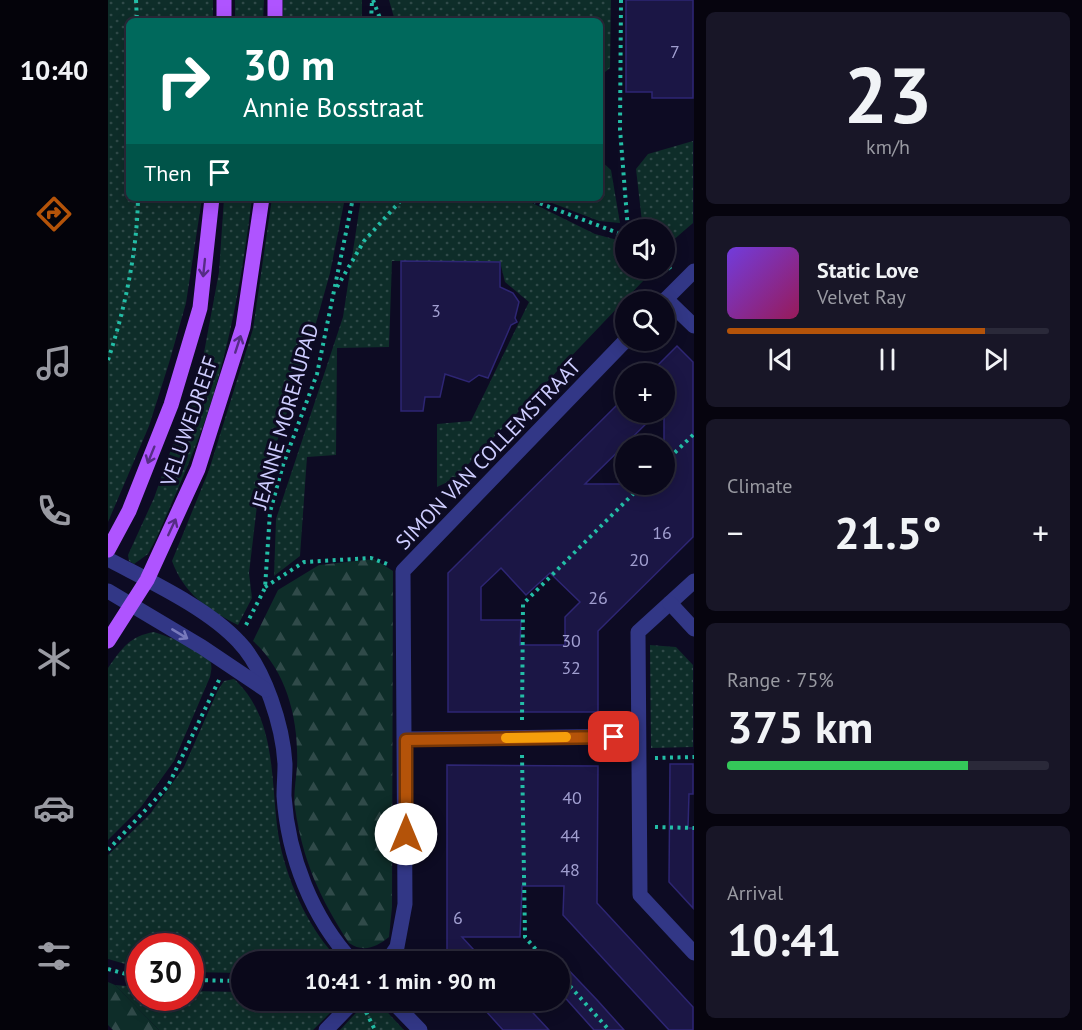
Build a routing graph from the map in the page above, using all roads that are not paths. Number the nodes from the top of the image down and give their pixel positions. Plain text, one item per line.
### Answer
1 (224, 0) edge
2 (276, 0) edge
3 (224, 18) edge
4 (275, 18) edge
5 (212, 201) edge
6 (262, 201) edge
7 (693, 271) edge
8 (674, 291) edge
9 (675, 309) edge
10 (693, 326) edge
11 (615, 351) edge
12 (108, 550) edge
13 (108, 559) edge
14 (147, 580) junction
15 (693, 581) edge
16 (108, 591) edge
17 (670, 603) junction
18 (132, 605) junction
19 (693, 629) edge
20 (108, 641) edge
21 (266, 690) junction
22 (637, 736) junction
23 (406, 740) junction
24 (343, 951) edge
25 (395, 951) edge
26 (693, 953) edge
27 (344, 1011) edge
28 (402, 1011) edge
29 (326, 1030) edge
30 (420, 1030) edge

1 - 3 main road
2 - 4 main road
5 -> 12 main road, VELUWEDREEF
14 -> 6 main road, VELUWEDREEF
7 - 8 street
9 - 10 street
11 - 23 street, SIMON VAN COLLEMSTRAAT
13 - 14 street
14 - 18 main road, VELUWEDREEF
14 - 21 street
15 - 17 street
16 - 18 street
17 - 19 street
17 - 22 street
18 - 20 main road, VELUWEDREEF
18 -> 21 street
21 - 24 street
22 - 23 street
22 - 26 street
23 - 25 street, SIMON VAN COLLEMSTRAAT
27 - 29 street
28 - 30 street

